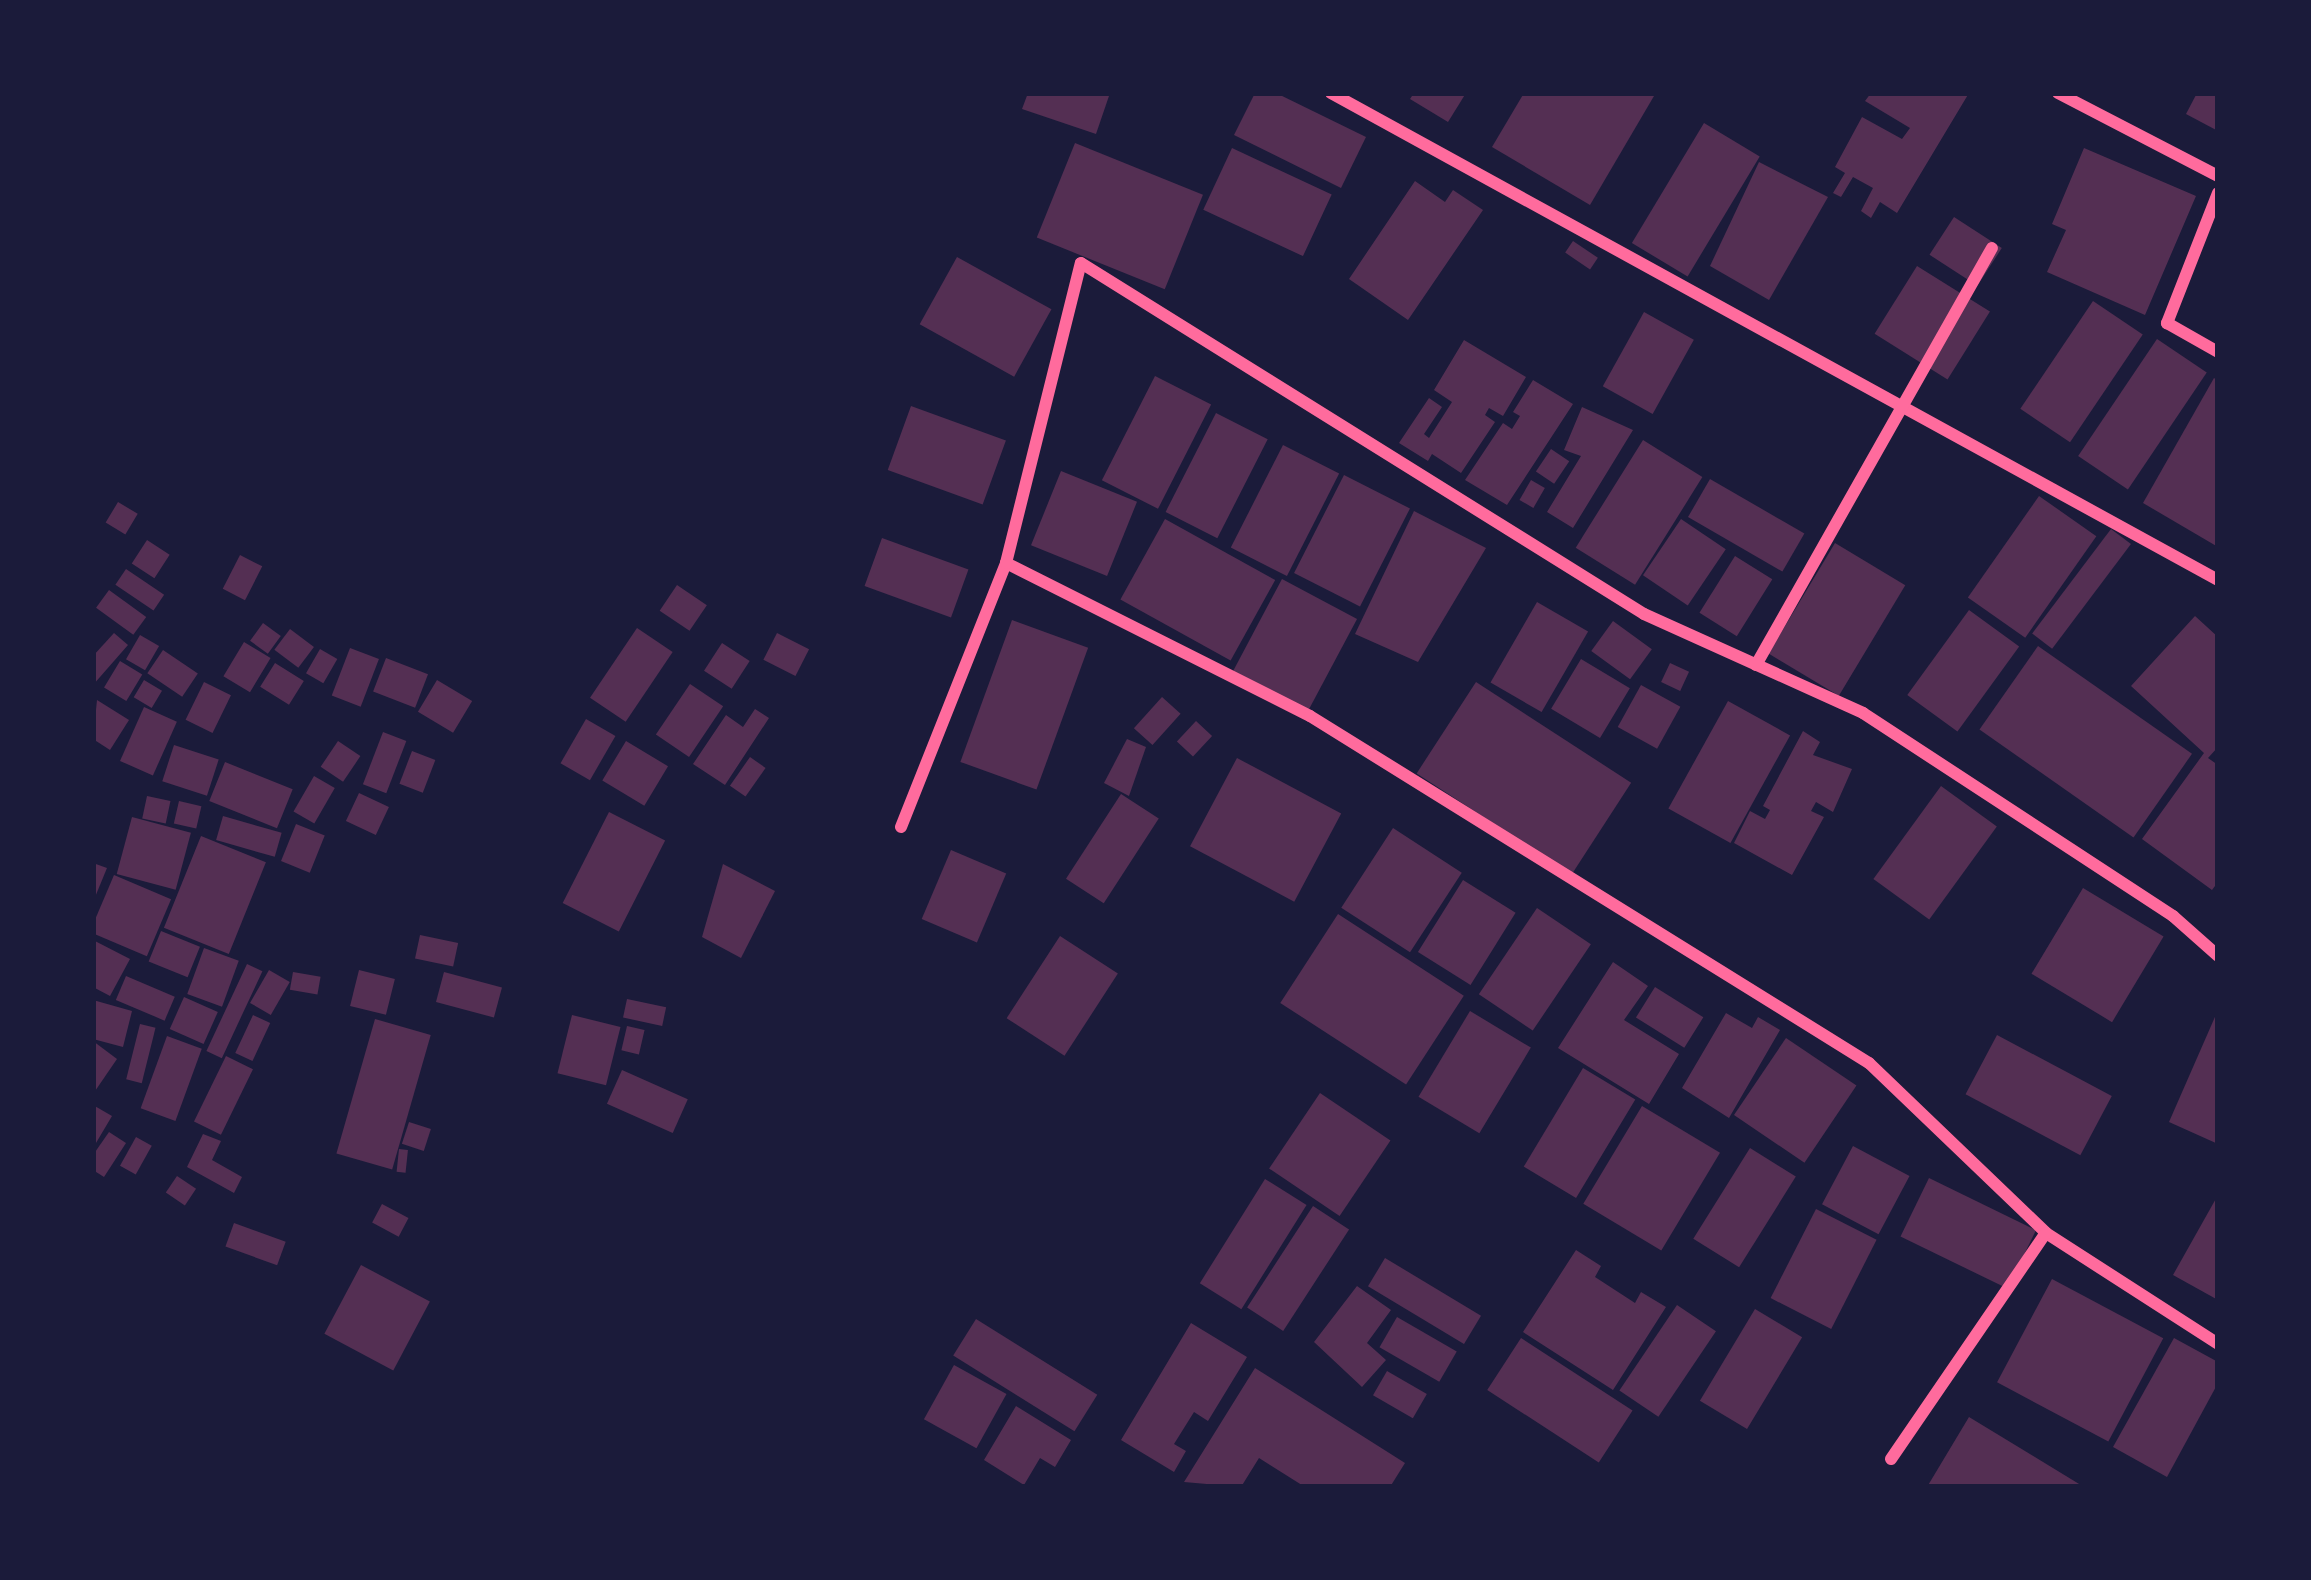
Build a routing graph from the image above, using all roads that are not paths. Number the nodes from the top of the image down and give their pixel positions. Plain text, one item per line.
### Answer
1 (1331, 93) edge
2 (2058, 93) edge
3 (2218, 176) edge
4 (2218, 193) edge
5 (1992, 248) dead end
6 (2218, 352) edge
7 (1900, 405) junction
8 (1006, 563) junction
9 (2218, 580) edge
10 (1756, 665) junction
11 (901, 827) dead end
12 (2218, 956) edge
13 (2046, 1233) junction
14 (2218, 1343) edge
15 (1891, 1459) dead end

1 - 7 street
2 - 3 street
4 - 6 street
5 - 7 street
7 - 9 street
7 - 10 street
8 - 10 street
8 - 11 street
8 - 13 street
10 - 12 street
13 - 14 street
13 - 15 street

